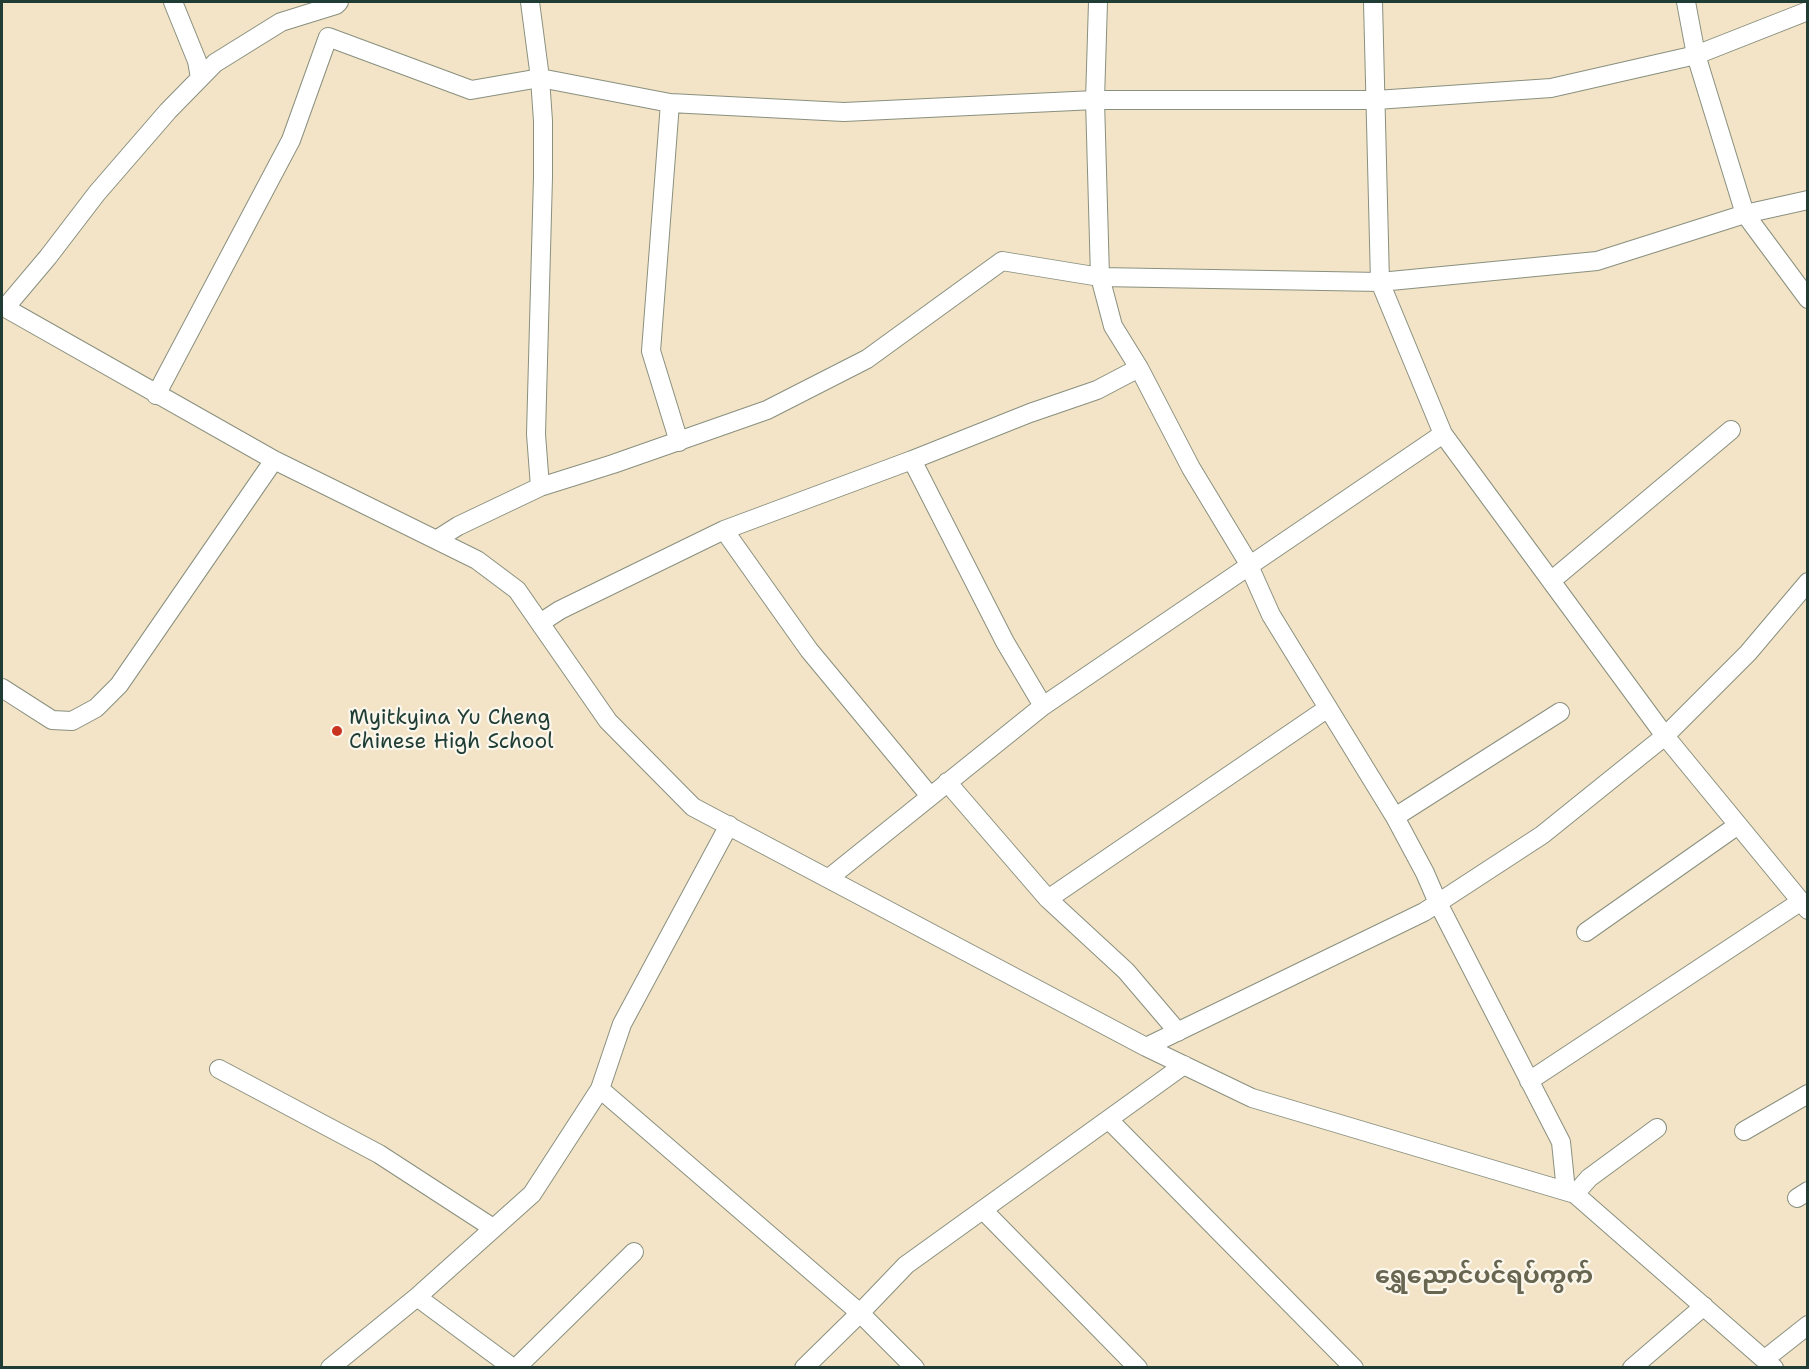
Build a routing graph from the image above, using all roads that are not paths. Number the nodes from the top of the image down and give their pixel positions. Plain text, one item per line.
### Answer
1 (173, 2) edge
2 (339, 2) edge
3 (530, 2) edge
4 (1098, 2) edge
5 (1373, 2) edge
6 (1686, 2) edge
7 (1808, 11) edge
8 (1696, 55) junction
9 (200, 78) junction
10 (540, 78) junction
11 (1095, 100) junction
12 (1376, 100) junction
13 (670, 103) junction
14 (1808, 200) edge
15 (1745, 214) junction
16 (1100, 277) junction
17 (1380, 282) junction
18 (1808, 299) edge
19 (3, 307) edge
20 (1139, 368) junction
21 (156, 395) junction
22 (1731, 430) dead end
23 (1443, 434) junction
24 (679, 442) junction
25 (274, 460) junction
26 (912, 460) junction
27 (540, 487) junction
28 (724, 530) junction
29 (436, 540) junction
30 (1249, 565) junction
31 (1551, 581) junction
32 (1808, 582) edge
33 (540, 623) junction
34 (2, 688) edge
35 (1043, 705) junction
36 (1328, 708) junction
37 (1560, 712) dead end
38 (1665, 736) junction
39 (947, 782) junction
40 (930, 796) junction
41 (1395, 817) junction
42 (729, 825) junction
43 (1738, 825) junction
44 (829, 878) junction
45 (1048, 898) junction
46 (1438, 903) junction
47 (1804, 906) edge
48 (1586, 932) dead end
49 (1178, 1032) junction
50 (1146, 1047) junction
51 (1184, 1065) junction
52 (219, 1069) dead end
53 (1529, 1081) junction
54 (600, 1089) junction
55 (1808, 1094) edge
56 (1109, 1120) junction
57 (1657, 1128) dead end
58 (1744, 1131) dead end
59 (1571, 1192) junction
60 (983, 1210) junction
61 (493, 1228) junction
62 (634, 1252) dead end
63 (417, 1297) junction
64 (1704, 1306) junction
65 (860, 1313) junction
66 (1808, 1325) edge
67 (1769, 1363) edge
68 (330, 1368) edge
69 (515, 1368) edge
70 (804, 1368) edge
71 (915, 1368) edge
72 (1138, 1368) edge
73 (1354, 1368) edge
74 (1632, 1368) edge

1 - 9 street
2 - 9 street
3 - 10 street
4 - 11 street
5 - 12 street
6 - 8 street
7 - 8 street
8 - 12 street
8 - 15 street
9 - 19 street
10 - 13 street
10 - 21 street
10 - 27 street
11 - 12 street
11 - 13 street
11 - 16 street
12 - 17 street
13 - 24 street
14 - 15 street
15 - 17 street
15 - 18 street
16 - 17 street
16 - 20 street
16 - 24 street
17 - 23 street
19 - 21 street
20 - 26 street
20 - 30 street
21 - 25 street
22 - 31 street
23 - 30 street
23 - 31 street
24 - 27 street
25 - 29 street
25 - 34 street
26 - 28 street
26 - 35 street
27 - 29 street
28 - 33 street
28 - 40 street
29 - 33 street
30 - 35 street
30 - 36 street
31 - 38 street
32 - 38 street
33 - 42 street
35 - 39 street
36 - 41 street
36 - 45 street
37 - 41 street
38 - 43 street
38 - 46 street
39 - 40 street
39 - 45 street
40 - 44 street
41 - 46 street
42 - 44 street
42 - 54 street
43 - 47 street
43 - 48 street
44 - 50 street
45 - 49 street
46 - 49 street
46 - 53 street
47 - 53 street
49 - 50 street
50 - 51 street
51 - 56 street
51 - 59 street
52 - 61 street
53 - 59 street
54 - 61 street
54 - 65 street
55 - 58 street
56 - 60 street
56 - 73 street
57 - 59 street
59 - 64 street
60 - 65 street
60 - 72 street
61 - 63 street
62 - 69 street
63 - 68 street
63 - 69 street
64 - 67 street
64 - 74 street
65 - 70 street
65 - 71 street
66 - 67 street

